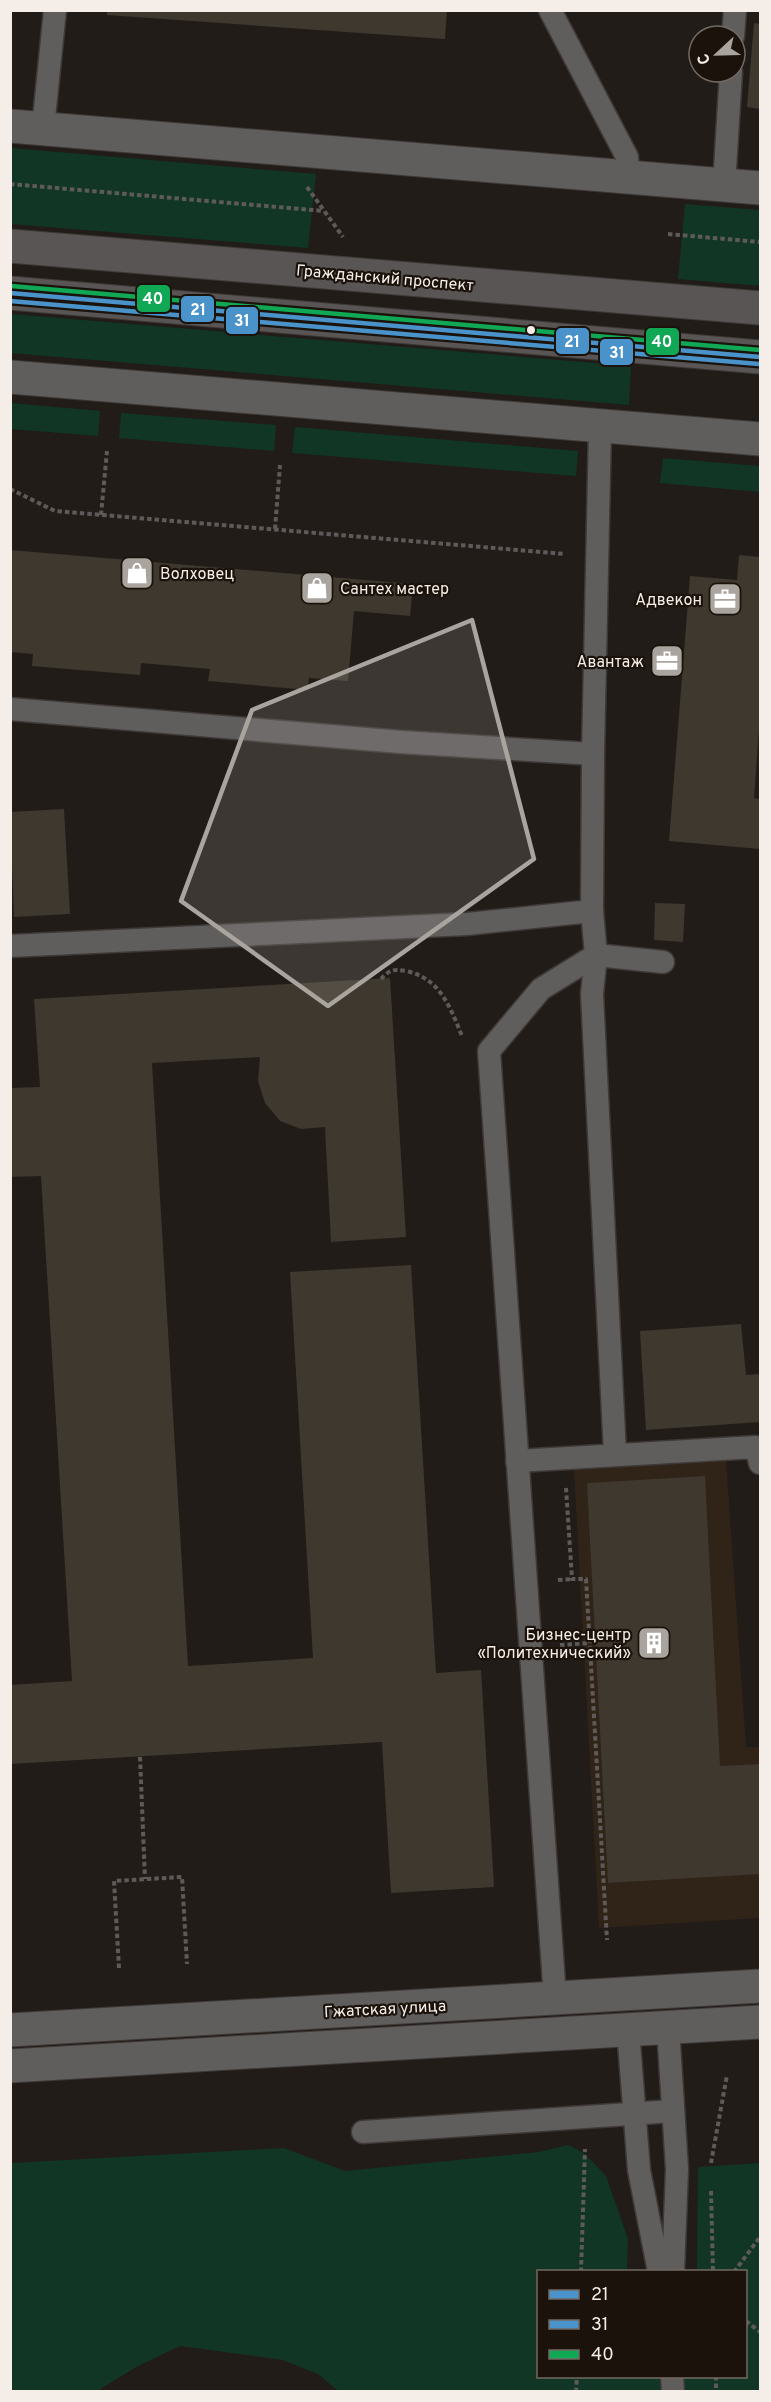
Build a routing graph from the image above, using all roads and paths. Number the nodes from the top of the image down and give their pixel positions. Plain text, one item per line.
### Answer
1 (55, 10) edge
2 (550, 10) edge
3 (730, 84) edge
4 (10, 126) edge
5 (43, 128) junction
6 (628, 178) junction
7 (303, 182) dead end
8 (10, 184) edge
9 (724, 185) junction
10 (760, 188) edge
11 (324, 211) junction
12 (668, 234) dead end
13 (760, 242) edge
14 (348, 245) dead end
15 (10, 246) edge
16 (10, 293) edge
17 (760, 308) edge
18 (760, 357) edge
19 (10, 377) edge
20 (600, 427) junction
21 (760, 439) edge
22 (106, 450) dead end
23 (280, 465) dead end
24 (10, 489) edge
25 (101, 515) junction
26 (275, 529) junction
27 (596, 556) junction
28 (10, 709) edge
29 (593, 754) junction
30 (591, 911) junction
31 (10, 946) edge
32 (596, 955) junction
33 (663, 962) dead end
34 (381, 979) dead end
35 (466, 1045) dead end
36 (615, 1454) junction
37 (517, 1461) junction
38 (760, 1463) edge
39 (566, 1479) dead end
40 (140, 1756) dead end
41 (145, 1879) junction
42 (607, 1940) dead end
43 (187, 1964) dead end
44 (119, 1968) dead end
45 (760, 1986) edge
46 (555, 1998) junction
47 (760, 2022) edge
48 (668, 2028) junction
49 (10, 2030) edge
50 (627, 2030) junction
51 (10, 2066) edge
52 (727, 2074) dead end
53 (673, 2111) junction
54 (632, 2114) junction
55 (363, 2132) dead end
56 (710, 2166) dead end
57 (585, 2173) dead end
58 (711, 2190) dead end
59 (760, 2237) edge
60 (581, 2270) edge
61 (659, 2270) edge
62 (673, 2270) edge
63 (713, 2270) edge
64 (735, 2270) edge
65 (747, 2322) edge
66 (760, 2332) edge

1 - 5 lane
2 - 6 lane
3 - 9 lane
4 - 5 street
5 - 6 street
6 - 9 street
7 - 11 path
8 - 11 path
9 - 10 street
11 - 14 path
12 - 13 path
15 - 17 main road, Гражданский проспект
16 - 18 main road
19 - 20 street
20 - 21 street
20 - 27 lane
22 - 25 path
23 - 26 path
24 - 25 path
25 - 26 path
26 - 27 path
27 - 29 lane
28 - 29 lane
29 - 30 lane
30 - 31 lane
30 - 32 lane
32 - 33 lane
32 - 36 lane
32 - 37 lane
34 - 35 path
36 - 37 lane
36 - 38 lane
37 - 46 lane
39 - 42 path
40 - 41 path
41 - 43 path
41 - 44 path
45 - 46 street, Гжатская улица
46 - 49 street, Гжатская улица
47 - 48 street
48 - 50 street
48 - 53 lane
50 - 51 street
50 - 54 lane
52 - 56 path
53 - 54 lane
53 - 62 lane
54 - 55 lane
54 - 61 lane
57 - 60 path
58 - 63 path
59 - 64 path
65 - 66 path

